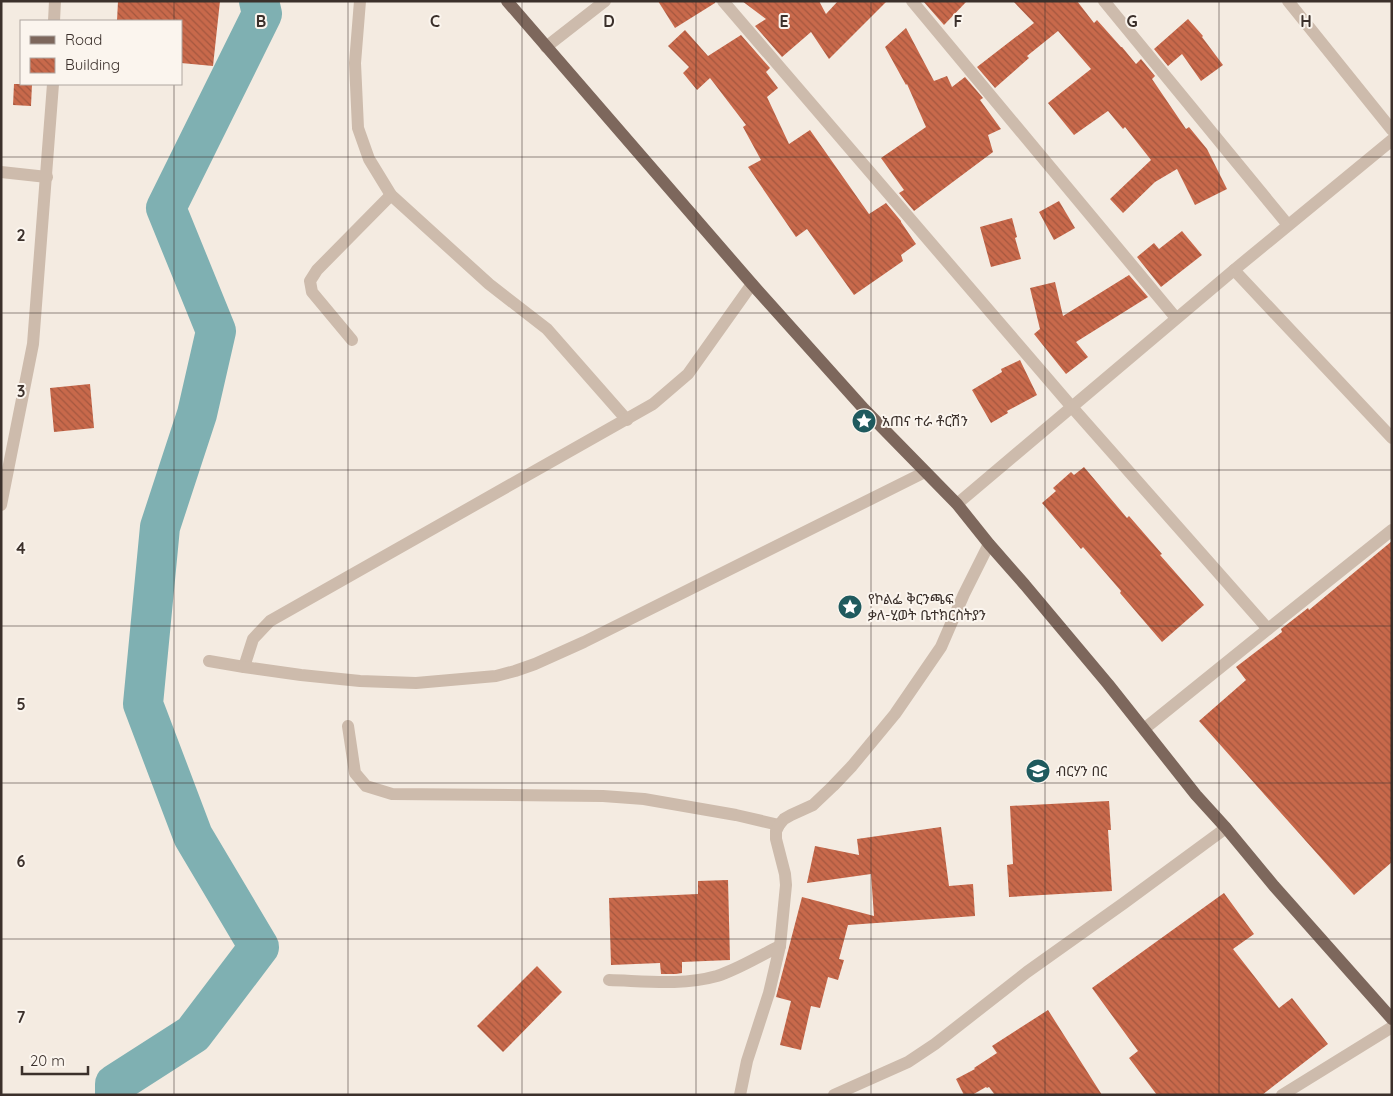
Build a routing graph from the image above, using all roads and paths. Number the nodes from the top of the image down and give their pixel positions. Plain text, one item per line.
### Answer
1 (55, 1) edge
2 (360, 1) edge
3 (507, 1) edge
4 (605, 1) edge
5 (723, 1) edge
6 (912, 1) edge
7 (1104, 1) edge
8 (1288, 1) edge
9 (54, 20) edge
10 (546, 47) junction
11 (53, 85) edge
12 (1392, 130) edge
13 (1392, 140) edge
14 (1, 172) edge
15 (46, 177) junction
16 (391, 195) junction
17 (1288, 225) junction
18 (1234, 270) junction
19 (752, 284) junction
20 (1176, 318) junction
21 (352, 340) dead end
22 (1072, 406) junction
23 (627, 420) junction
24 (1392, 438) edge
25 (925, 472) junction
26 (957, 504) junction
27 (1, 505) edge
28 (1392, 530) edge
29 (989, 544) junction
30 (1268, 628) junction
31 (209, 661) dead end
32 (244, 667) junction
33 (348, 726) dead end
34 (1144, 730) junction
35 (779, 826) junction
36 (1226, 828) junction
37 (780, 946) junction
38 (609, 980) dead end
39 (1392, 1019) edge
40 (1392, 1027) edge
41 (740, 1095) edge
42 (834, 1095) edge
43 (1282, 1095) edge

1 - 9 street
2 - 16 street
3 - 10 main road
4 - 10 street
5 - 22 street
6 - 20 street
7 - 17 street
8 - 12 street
10 - 19 main road
11 - 15 street
13 - 17 street
14 - 15 street
15 - 27 street
16 - 21 street
16 - 23 street
17 - 18 street
18 - 20 street
18 - 24 street
19 - 23 street
19 - 25 main road
20 - 22 street
22 - 26 street
22 - 30 street
23 - 32 street
25 - 26 main road
25 - 32 street
26 - 29 main road
28 - 30 street
29 - 34 main road
29 - 35 street
30 - 34 street
31 - 32 street
33 - 35 street
34 - 36 main road
35 - 37 street
36 - 39 main road
36 - 42 street
37 - 38 street
37 - 41 street
40 - 43 street

